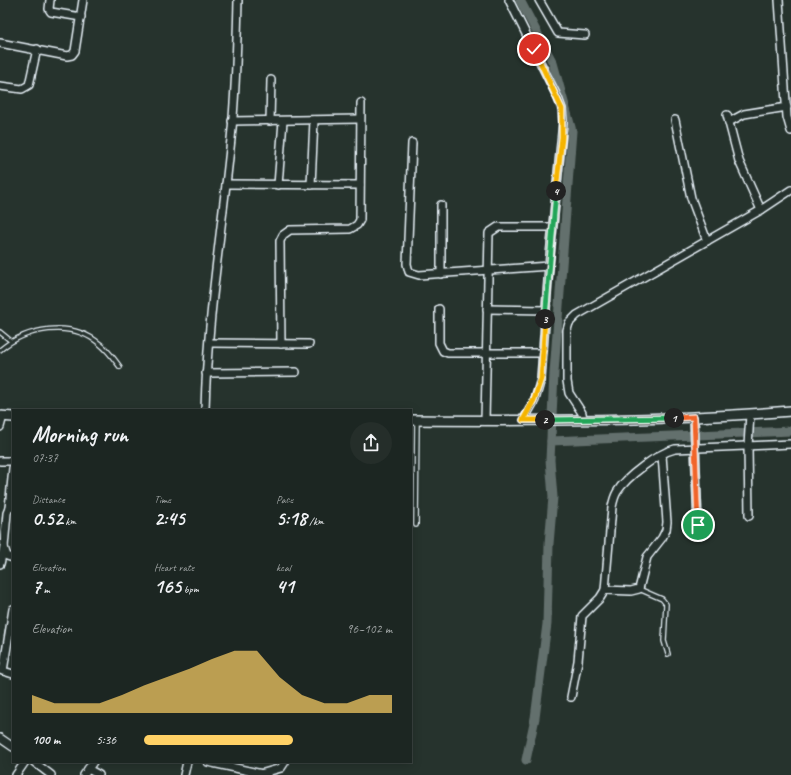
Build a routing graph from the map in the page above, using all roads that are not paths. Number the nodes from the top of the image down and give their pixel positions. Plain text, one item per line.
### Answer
1 (50, 0) edge
2 (83, 0) edge
3 (238, 0) edge
4 (509, 0) edge
5 (539, 0) edge
6 (779, 0) edge
7 (80, 17) junction
8 (585, 35) dead end
9 (0, 43) edge
10 (37, 49) junction
11 (270, 80) dead end
12 (0, 86) edge
13 (361, 103) dead end
14 (787, 107) junction
15 (360, 119) junction
16 (314, 120) junction
17 (674, 120) dead end
18 (232, 121) junction
19 (270, 121) junction
20 (283, 121) junction
21 (791, 131) edge
22 (412, 143) dead end
23 (226, 184) junction
24 (278, 185) junction
25 (311, 185) junction
26 (360, 185) junction
27 (791, 190) edge
28 (442, 205) dead end
29 (761, 210) junction
30 (552, 226) junction
31 (707, 241) junction
32 (549, 266) junction
33 (488, 270) junction
34 (441, 274) junction
35 (439, 309) dead end
36 (487, 310) junction
37 (545, 310) junction
38 (0, 332) edge
39 (11, 341) junction
40 (209, 343) junction
41 (281, 344) junction
42 (309, 344) dead end
43 (0, 350) edge
44 (544, 352) junction
45 (487, 353) junction
46 (120, 367) dead end
47 (296, 372) dead end
48 (206, 373) junction
49 (205, 409) edge
50 (791, 411) edge
51 (750, 414) junction
52 (2, 416) edge
53 (12, 417) edge
54 (694, 417) junction
55 (583, 418) junction
56 (414, 420) edge
57 (526, 420) junction
58 (486, 421) junction
59 (0, 427) edge
60 (791, 444) edge
61 (748, 446) junction
62 (695, 448) junction
63 (662, 455) junction
64 (0, 461) edge
65 (12, 461) edge
66 (12, 488) edge
67 (11, 508) edge
68 (749, 516) dead end
69 (416, 525) dead end
70 (698, 525) dead end
71 (9, 531) edge
72 (4, 547) junction
73 (12, 558) edge
74 (0, 564) edge
75 (638, 589) junction
76 (605, 590) junction
77 (12, 614) edge
78 (0, 632) edge
79 (8, 634) junction
80 (668, 654) dead end
81 (1, 671) edge
82 (12, 674) edge
83 (571, 697) dead end
84 (0, 738) edge
85 (12, 746) edge
86 (24, 763) edge
87 (35, 763) edge
88 (92, 763) edge
89 (187, 763) edge
90 (213, 763) edge
91 (284, 763) edge
92 (86, 772) edge
93 (264, 774) edge
94 (16, 775) edge
95 (51, 775) edge
96 (99, 775) edge
97 (184, 775) edge

1 - 7 street
2 - 7 street
3 - 18 street
4 - 30 street
5 - 8 street
6 - 14 street
7 - 10 street
9 - 10 street
10 - 12 street
11 - 19 street
13 - 15 street
14 - 21 street
14 - 29 street
15 - 16 street
15 - 26 street
16 - 20 street
16 - 25 street
17 - 31 street
18 - 19 street
18 - 23 street
19 - 20 street
20 - 24 street
22 - 34 street
23 - 24 street
23 - 40 street
24 - 25 street
25 - 26 street
26 - 41 street
27 - 29 street
28 - 34 street
29 - 31 street
30 - 32 street
30 - 33 street
31 - 55 street
32 - 33 street
32 - 37 street
33 - 34 street
33 - 36 street
35 - 45 street
36 - 37 street
36 - 45 street
37 - 44 street
38 - 39 lane
39 - 43 lane
39 - 46 lane
40 - 41 street
40 - 48 street
41 - 42 street
44 - 45 street
44 - 57 street
45 - 58 street
47 - 48 street
48 - 49 street
50 - 51 street
51 - 54 street
51 - 61 street
52 - 53 street
52 - 59 street
54 - 55 street
54 - 62 street
55 - 57 street
56 - 58 street
56 - 69 lane
57 - 58 street
60 - 61 street
61 - 62 street
61 - 68 street
62 - 63 street
62 - 70 street
63 - 75 street
63 - 76 street
64 - 65 street
66 - 67 street
67 - 71 street
71 - 72 street
72 - 73 street
72 - 74 street
75 - 76 street
75 - 80 lane
76 - 83 street
77 - 79 street
78 - 79 street
79 - 81 street
81 - 82 street
84 - 85 street
86 - 94 street
87 - 95 street
88 - 92 street
89 - 97 street
90 - 93 street
91 - 93 street
92 - 96 street

